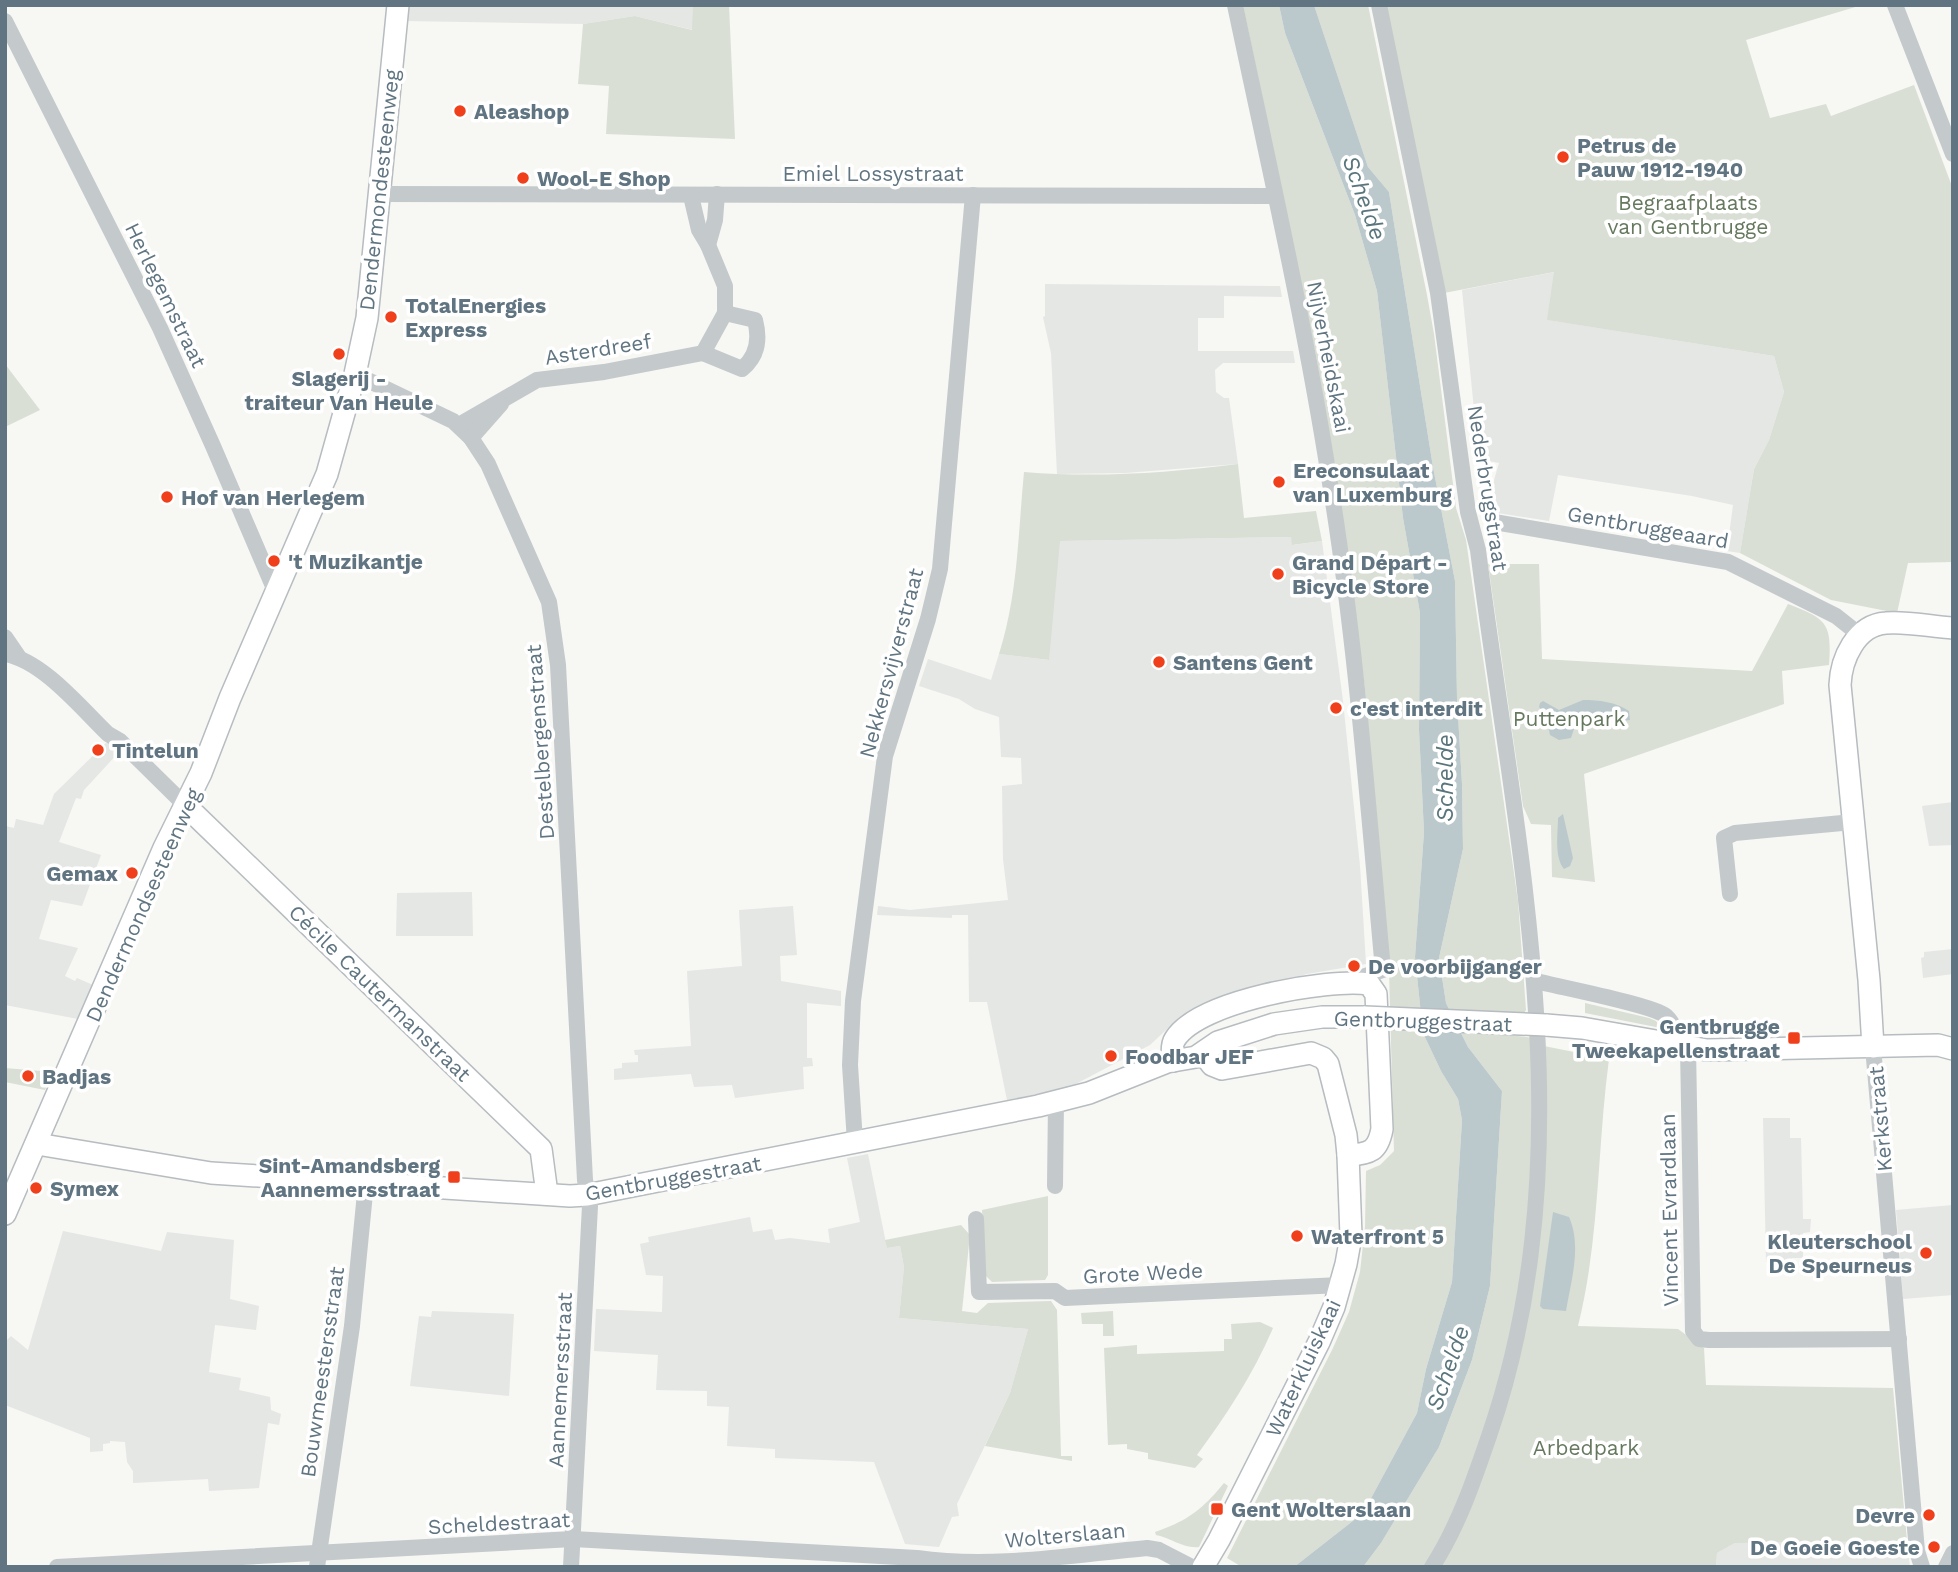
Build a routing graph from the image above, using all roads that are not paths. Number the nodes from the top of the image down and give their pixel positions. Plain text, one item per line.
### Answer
1 (398, 5) edge
2 (1235, 5) edge
3 (1379, 5) edge
4 (1895, 5) edge
5 (5, 21) edge
6 (1953, 154) edge
7 (380, 194) junction
8 (717, 194) junction
9 (973, 195) junction
10 (691, 196) junction
11 (1275, 196) junction
12 (708, 245) junction
13 (725, 313) junction
14 (703, 353) junction
15 (355, 374) junction
16 (504, 399) junction
17 (459, 425) junction
18 (471, 438) junction
19 (1494, 522) dead end
20 (276, 593) junction
21 (1953, 628) edge
22 (1860, 635) junction
23 (5, 637) edge
24 (12, 655) edge
25 (186, 806) junction
26 (1853, 821) junction
27 (1730, 894) dead end
28 (1383, 970) joint
29 (1350, 981) junction
30 (1536, 981) junction
31 (1203, 1016) junction
32 (1541, 1017) junction
33 (1684, 1046) junction
34 (1873, 1047) junction
35 (1953, 1048) edge
36 (1203, 1053) junction
37 (1173, 1060) junction
38 (1056, 1101) junction
39 (855, 1142) junction
40 (37, 1144) junction
41 (1348, 1155) junction
42 (366, 1183) junction
43 (1055, 1186) dead end
44 (547, 1194) junction
45 (587, 1195) junction
46 (5, 1214) edge
47 (976, 1219) dead end
48 (1341, 1284) junction
49 (1899, 1339) junction
50 (573, 1539) junction
51 (1953, 1553) edge
52 (317, 1560) edge
53 (942, 1564) edge
54 (57, 1567) edge
55 (572, 1567) edge
56 (1192, 1567) edge
57 (1203, 1567) edge
58 (1432, 1567) edge
59 (1922, 1567) edge
60 (1946, 1567) edge

1 - 7 street, Dendermondesteenweg
2 - 11 street, Nijverheidskaai
3 - 30 street, Nederbrugstraat
4 - 6 street
5 - 20 street, Herlegemstraat
7 - 10 street, Emiel Lossystraat
7 - 15 street, Dendermondesteenweg
8 - 9 street, Emiel Lossystraat
8 - 10 street, Emiel Lossystraat
8 - 12 street
9 - 11 street, Emiel Lossystraat
9 - 39 street, Nekkersvijverstraat
10 - 12 street
11 - 28 street, Nijverheidskaai
12 - 13 street
13 - 14 street
13 - 14 street
14 - 16 street, Asterdreef
15 - 17 street, Destelbergenstraat
15 - 20 street, Dendermondesteenweg
16 - 17 street, Asterdreef
16 - 18 street, Asterdreef
17 - 18 street, Destelbergenstraat
18 - 45 street, Destelbergenstraat
19 - 22 street, Gentbruggeaard
20 - 25 street, Dendermondsesteenweg
21 - 22 street
22 - 26 street, Kerkstraat
23 - 24 street
24 - 25 street
25 - 40 street, Dendermondsesteenweg
25 - 44 street, Cécile Cautermanstraat
26 - 27 street
26 - 34 street, Kerkstraat
28 - 29 street, Gentbruggestraat
29 - 31 street, Gentbruggestraat
29 - 41 street
30 - 32 street, Nederbrugstraat
30 - 33 street
31 - 36 street
31 - 37 street, Gentbruggestraat
32 - 33 street, Gentbruggestraat
32 - 36 street, Gentbruggestraat, bridge
32 - 58 street, Nederbrugstraat
33 - 34 street, Gentbruggestraat
33 - 49 street, Vincent Evrardlaan
34 - 35 street, Gentbruggestraat
34 - 49 street, Kerkstraat
36 - 37 street, Gentbruggestraat
36 - 41 street, Waterkluiskaai
37 - 38 street, Gentbruggestraat
38 - 39 street, Gentbruggestraat
38 - 43 street
39 - 45 street, Gentbruggestraat
40 - 42 street, Gentbruggestraat
40 - 46 street, Dendermondsesteenweg
41 - 48 street, Waterkluiskaai
42 - 44 street, Gentbruggestraat
42 - 52 street, Bouwmeestersstraat
44 - 45 street, Gentbruggestraat
45 - 50 street, Aannemersstraat
47 - 48 street, Grote Wede
48 - 57 street, Waterkluiskaai
49 - 59 street, Kerkstraat
50 - 52 street, Scheldestraat
50 - 53 street, Scheldestraat
50 - 55 street, Aannemersstraat
51 - 60 street
52 - 54 street, Scheldestraat
53 - 56 street, Wolterslaan

